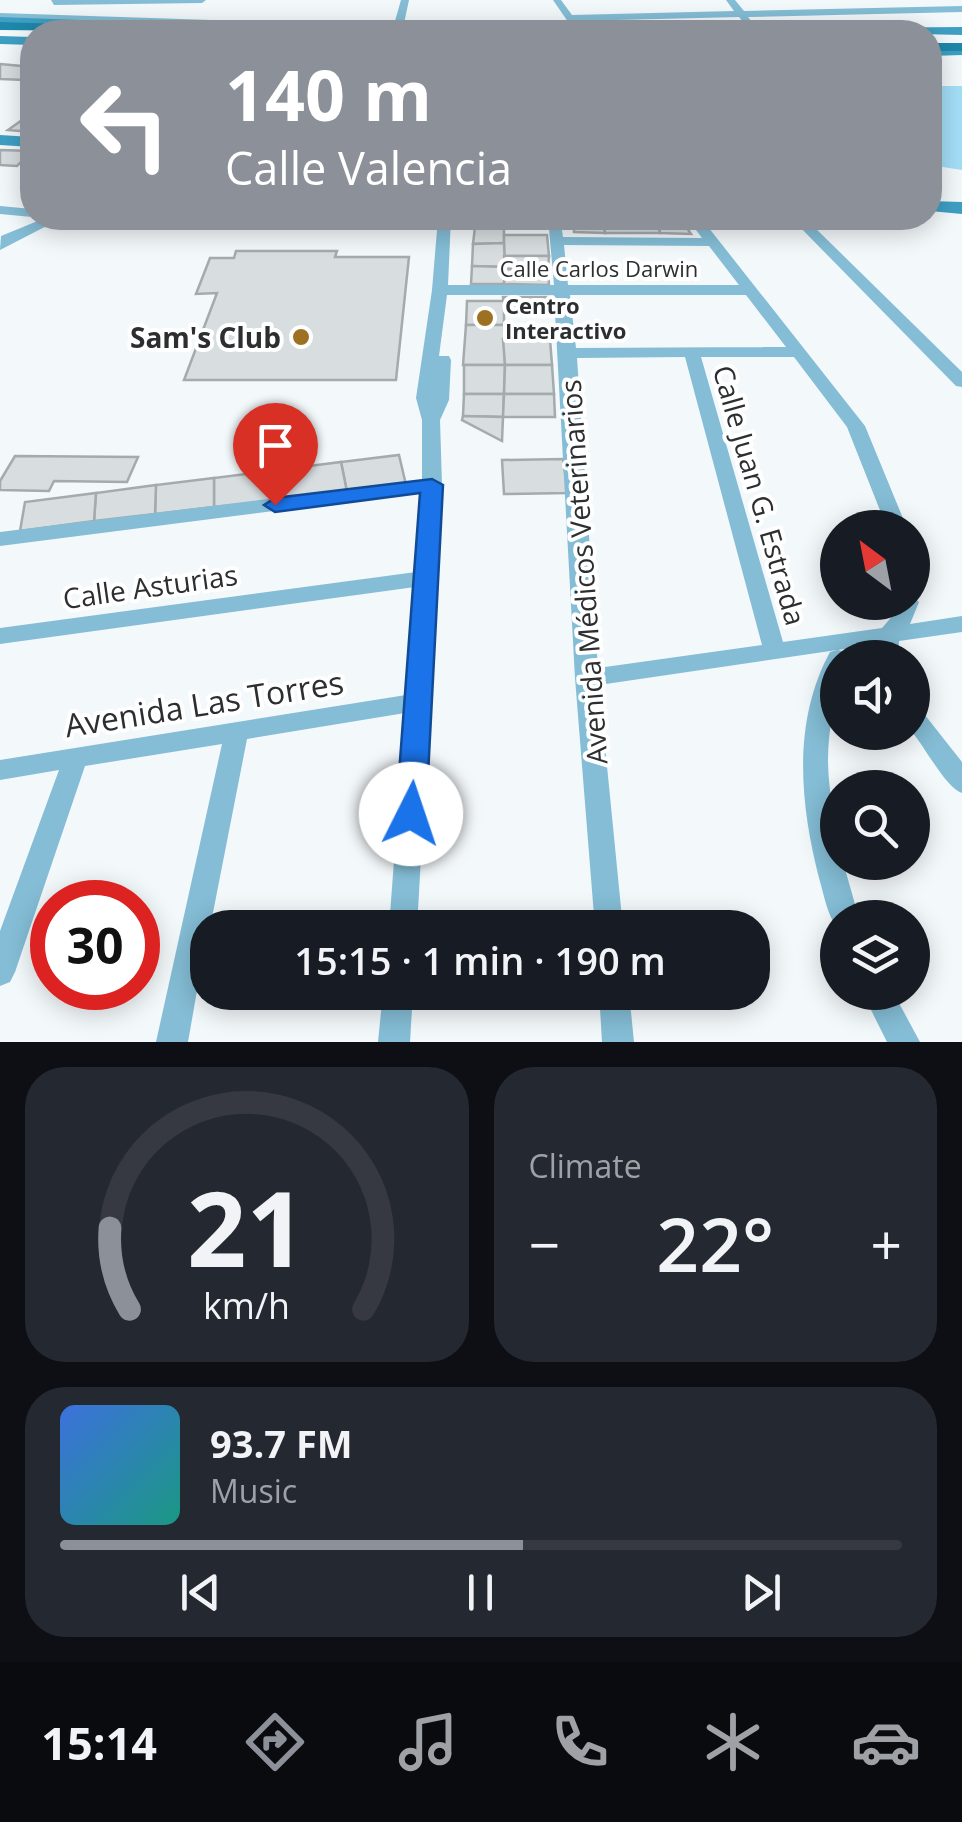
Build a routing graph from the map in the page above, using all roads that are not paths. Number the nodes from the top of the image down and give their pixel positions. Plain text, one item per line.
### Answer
1 (8, 0) edge
2 (202, 0) edge
3 (557, 0) edge
4 (730, 0) edge
5 (937, 0) edge
6 (55, 1) edge
7 (97, 1) edge
8 (157, 1) edge
9 (0, 7) edge
10 (962, 9) edge
11 (741, 14) junction
12 (569, 18) joint
13 (0, 20) edge
14 (138, 20) joint
15 (746, 20) edge
16 (27, 230) edge
17 (444, 230) edge
18 (451, 230) edge
19 (556, 230) edge
20 (702, 230) edge
21 (810, 230) edge
22 (557, 241) junction
23 (711, 242) junction
24 (0, 246) edge
25 (445, 290) junction
26 (749, 290) junction
27 (562, 291) junction
28 (796, 352) junction
29 (568, 353) junction
30 (692, 354) junction
31 (962, 382) edge
32 (432, 485) junction
33 (891, 510) edge
34 (0, 539) edge
35 (426, 578) junction
36 (962, 624) edge
37 (0, 636) edge
38 (911, 640) edge
39 (775, 652) junction
40 (820, 655) edge
41 (588, 678) junction
42 (419, 702) junction
43 (820, 705) edge
44 (237, 729) junction
45 (930, 737) edge
46 (76, 758) junction
47 (0, 770) edge
48 (962, 783) edge
49 (839, 900) edge
50 (403, 910) edge
51 (607, 910) edge
52 (0, 972) edge
53 (397, 1010) edge
54 (615, 1010) edge
55 (887, 1010) edge
56 (172, 1042) edge
57 (394, 1042) edge
58 (618, 1042) edge
59 (904, 1042) edge

1 - 9 street
2 - 8 street
3 - 12 street
4 - 11 street
5 - 10 street
6 - 7 street
6 - 13 street
7 - 8 street
8 - 14 street
10 - 11 street
11 - 12 street
11 - 15 street
13 - 14 street
16 - 24 street
17 - 25 street
18 - 25 street
19 - 22 street, Avenida Médicos Veterinarios
20 - 23 street
21 - 31 street
22 - 23 street
22 - 27 street, Avenida Médicos Veterinarios
23 - 26 street
25 - 27 street, Calle Carlos Darwin
25 - 32 street
26 - 27 street, Calle Carlos Darwin
26 - 28 street
27 - 29 street, Avenida Médicos Veterinarios
28 - 30 street
28 - 33 street
29 - 30 street
29 - 41 street, Avenida Médicos Veterinarios
30 - 39 street, Calle Juan G. Estrada
32 - 34 street
32 - 35 street
35 - 37 street, Calle Asturias
35 - 42 street
36 - 38 street
39 - 40 street
39 - 41 street
41 - 51 street, Avenida Médicos Veterinarios
42 - 44 street, Avenida Las Torres
42 - 50 street
43 - 49 street
44 - 46 street, Avenida Las Torres
44 - 56 street
45 - 48 street
46 - 47 street, Avenida Las Torres
46 - 52 street
53 - 57 street
54 - 58 street
55 - 59 street

